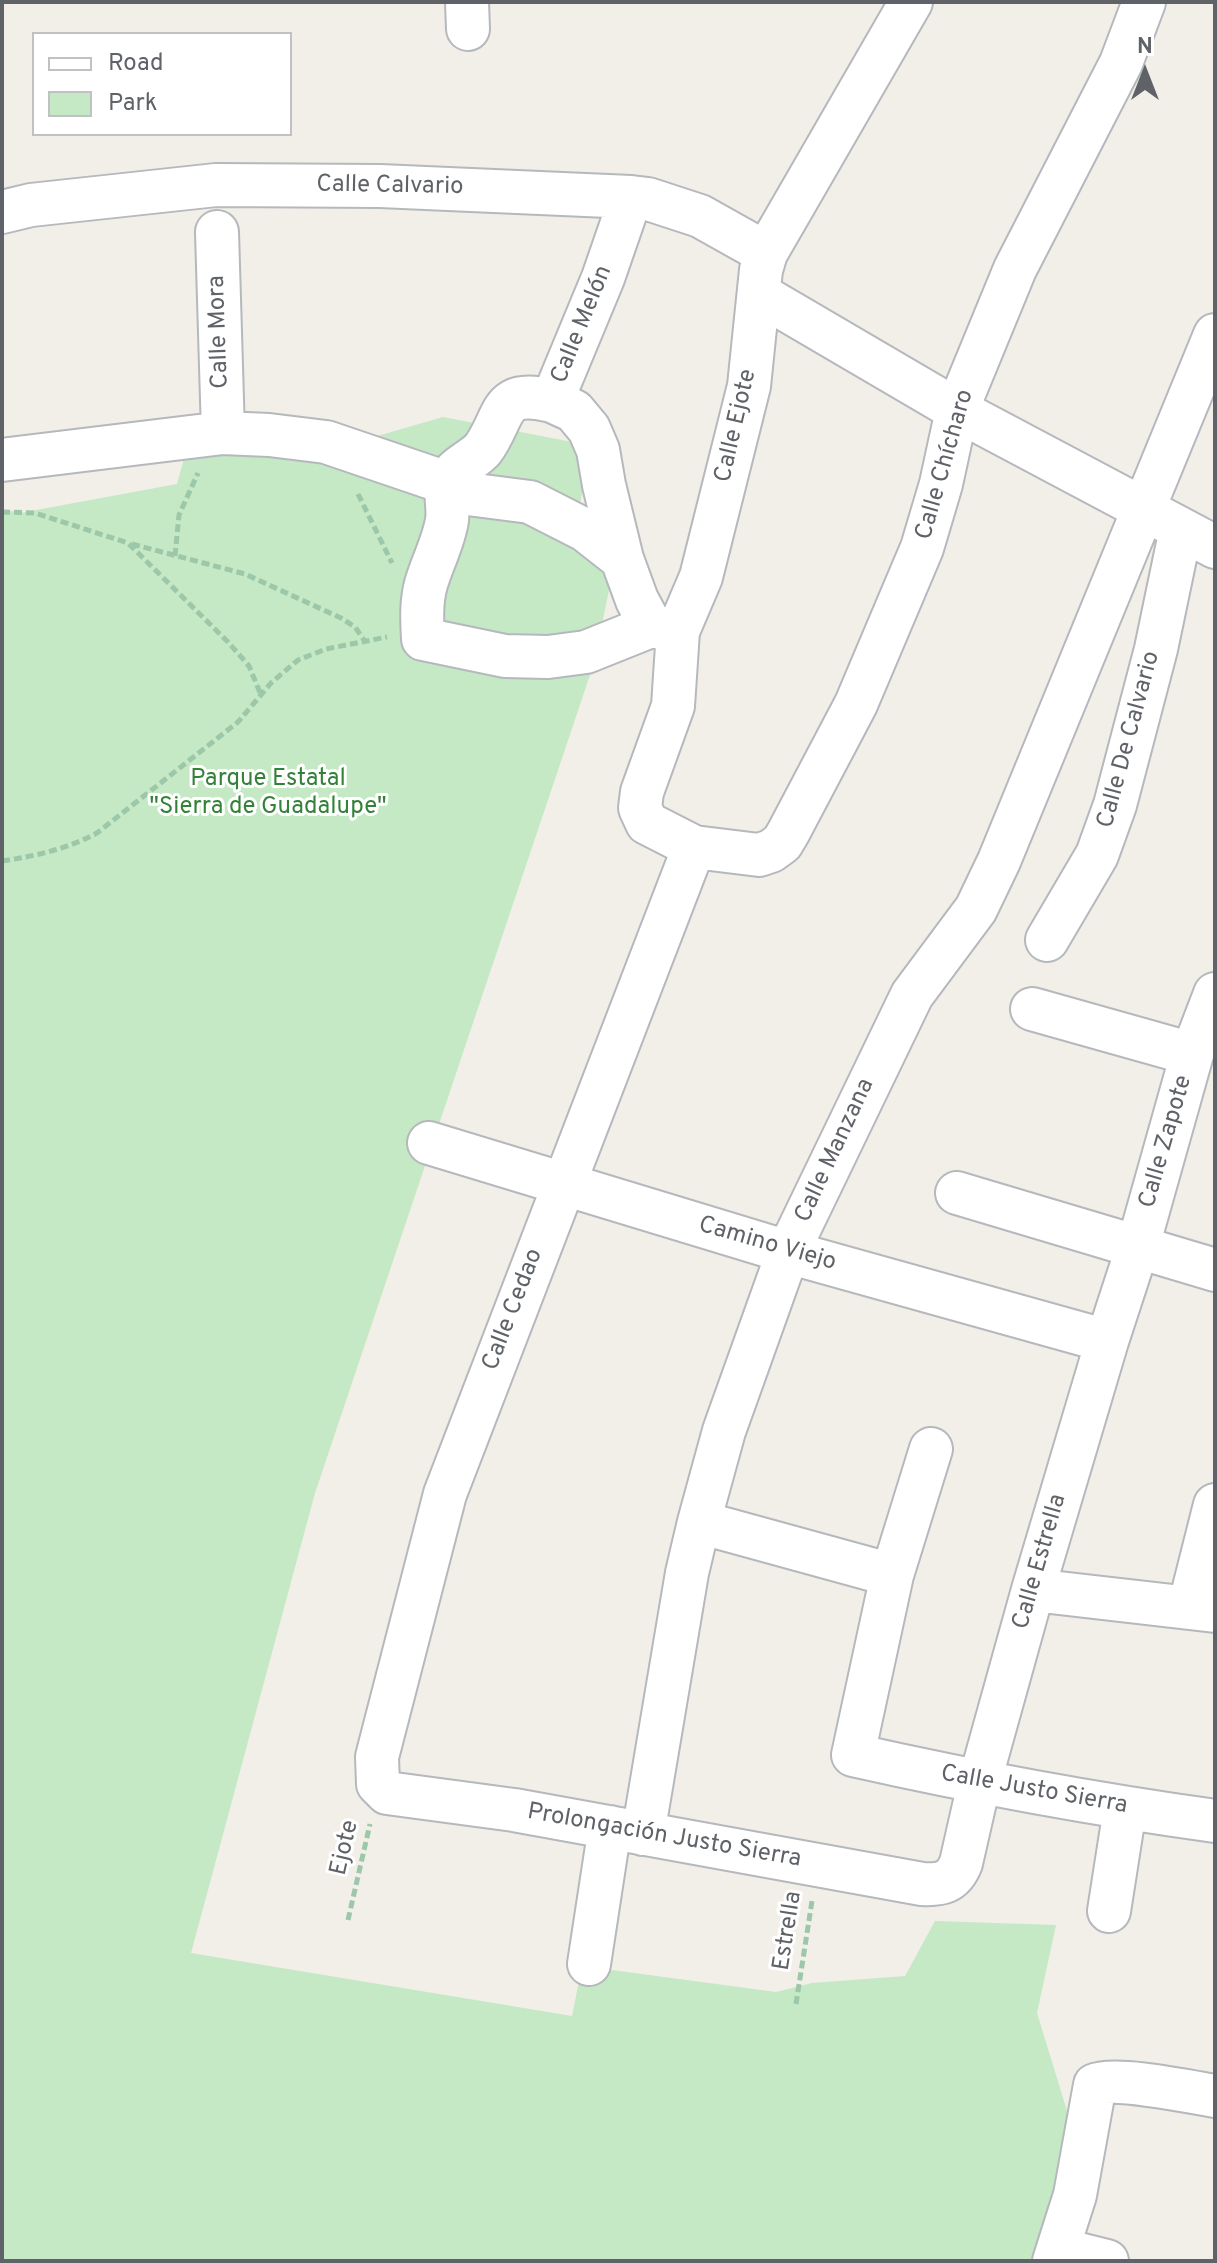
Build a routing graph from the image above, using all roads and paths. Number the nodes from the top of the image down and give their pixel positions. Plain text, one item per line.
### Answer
1 (911, 2) edge
2 (1144, 2) edge
3 (631, 197) junction
4 (2, 212) edge
5 (217, 232) dead end
6 (766, 253) junction
7 (759, 294) junction
8 (1215, 335) edge
9 (552, 401) junction
10 (957, 410) junction
11 (223, 433) junction
12 (2, 460) edge
13 (447, 486) junction
14 (356, 491) dead end
15 (1144, 510) junction
16 (2, 512) edge
17 (1198, 538) edge
18 (128, 543) junction
19 (175, 556) junction
20 (622, 559) junction
21 (422, 621) junction
22 (665, 628) junction
23 (364, 640) junction
24 (261, 696) junction
25 (694, 847) junction
26 (2, 861) edge
27 (1047, 940) dead end
28 (1215, 994) edge
29 (1032, 1009) dead end
30 (1192, 1054) junction
31 (429, 1143) dead end
32 (564, 1183) junction
33 (957, 1193) dead end
34 (1138, 1246) junction
35 (788, 1252) junction
36 (1215, 1270) edge
37 (1107, 1341) junction
38 (931, 1449) dead end
39 (1215, 1505) edge
40 (699, 1522) junction
41 (892, 1575) junction
42 (1033, 1590) junction
43 (1202, 1610) edge
44 (378, 1784) junction
45 (979, 1784) junction
46 (1125, 1809) junction
47 (1215, 1821) edge
48 (626, 1830) junction
49 (818, 1865) junction
50 (951, 1879) joint
51 (1109, 1911) dead end
52 (348, 1920) dead end
53 (589, 1964) dead end
54 (796, 2004) dead end
55 (1215, 2096) edge
56 (1056, 2255) edge
57 (1107, 2261) edge

1 - 6 street, Calle Ejote
2 - 10 street, Calle Chícharo
3 - 4 street, Calle Calvario
3 - 6 street, Calle Calvario
3 - 9 street, Calle Melón
5 - 11 street, Calle Mora
6 - 7 street, Calle Ejote
7 - 10 street
7 - 22 street, Calle Ejote
8 - 15 street, Calle Manzana
9 - 13 street, Calle Melón
9 - 20 street
10 - 15 street
10 - 25 street, Calle Chícharo
11 - 12 street
11 - 13 street
11 - 19 path
13 - 20 street
13 - 21 street
14 - 21 path
15 - 17 street
15 - 35 street, Calle Manzana
16 - 18 path
17 - 27 street, Calle De Calvario
18 - 19 path
18 - 24 path
19 - 23 path
20 - 22 street
21 - 22 street
21 - 23 path
22 - 25 street, Calle Ejote
23 - 24 path
24 - 26 path
25 - 32 street, Calle Cedao
28 - 30 street, Calle Zapote
29 - 30 street
30 - 34 street, Calle Zapote
31 - 32 street, Camino Viejo
32 - 35 street, Camino Viejo
32 - 44 street, Calle Cedao
33 - 34 street
34 - 36 street
34 - 37 street, Calle Estrella
35 - 37 street, Camino Viejo
35 - 40 street, Calle Manzana
37 - 42 street, Calle Estrella
38 - 41 street
39 - 43 street
40 - 41 street
40 - 48 street, Calle Manzana
41 - 45 street, Calle Justo Sierra
42 - 43 street
42 - 45 street, Calle Estrella
44 - 48 street, Prolongación Justo Sierra
44 - 52 path, Ejote
45 - 46 street, Calle Justo Sierra
45 - 50 street, Calle Estrella
46 - 47 street, Calle Justo Sierra
46 - 51 street
48 - 49 street, Prolongación Justo Sierra
48 - 53 street, Calle Manzana
49 - 50 street, Prolongación Justo Sierra
49 - 54 path, Estrella
55 - 56 street
56 - 57 street

